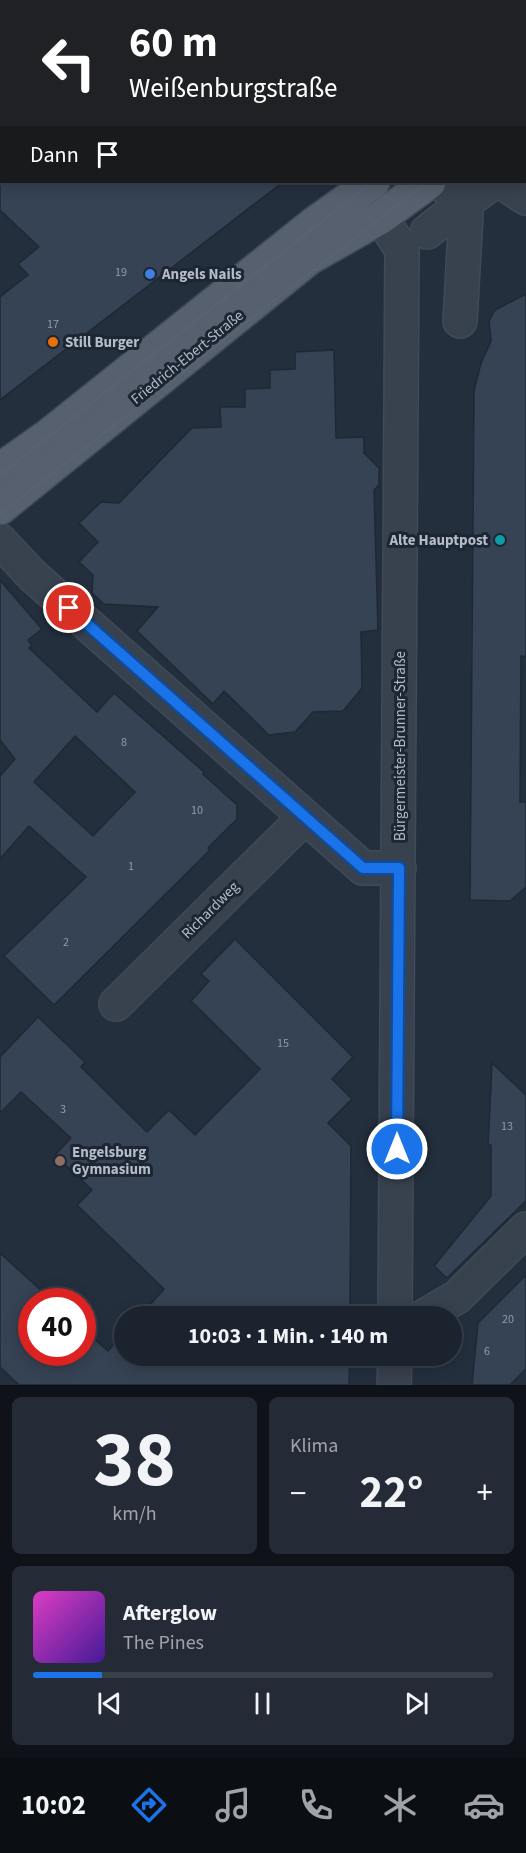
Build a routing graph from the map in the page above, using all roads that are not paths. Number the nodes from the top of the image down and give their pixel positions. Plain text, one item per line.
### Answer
1 (410, 183) edge
2 (489, 183) edge
3 (504, 183) edge
4 (364, 184) edge
5 (446, 192) edge
6 (526, 198) edge
7 (381, 217) junction
8 (427, 231) dead end
9 (309, 258) junction
10 (460, 321) dead end
11 (0, 470) edge
12 (0, 508) edge
13 (0, 541) edge
14 (305, 817) junction
15 (399, 868) junction
16 (116, 1004) dead end
17 (526, 1229) edge
18 (395, 1306) edge
19 (442, 1306) edge
20 (395, 1366) edge
21 (394, 1385) edge

1 - 7 main road
2 - 5 street
3 - 6 street
4 - 7 street
4 - 9 main road
4 - 11 main road, Friedrich-Ebert-Straße
5 - 7 main road, Friedrich-Ebert-Straße
5 - 8 street
5 - 10 street
7 - 9 main road, Friedrich-Ebert-Straße
7 - 15 street, Bürgermeister-Brunner-Straße
9 - 12 main road, Friedrich-Ebert-Straße
13 - 14 street
14 - 15 street
14 - 16 street, Richardweg
15 - 18 street, Bürgermeister-Brunner-Straße
17 - 19 street
20 - 21 street

